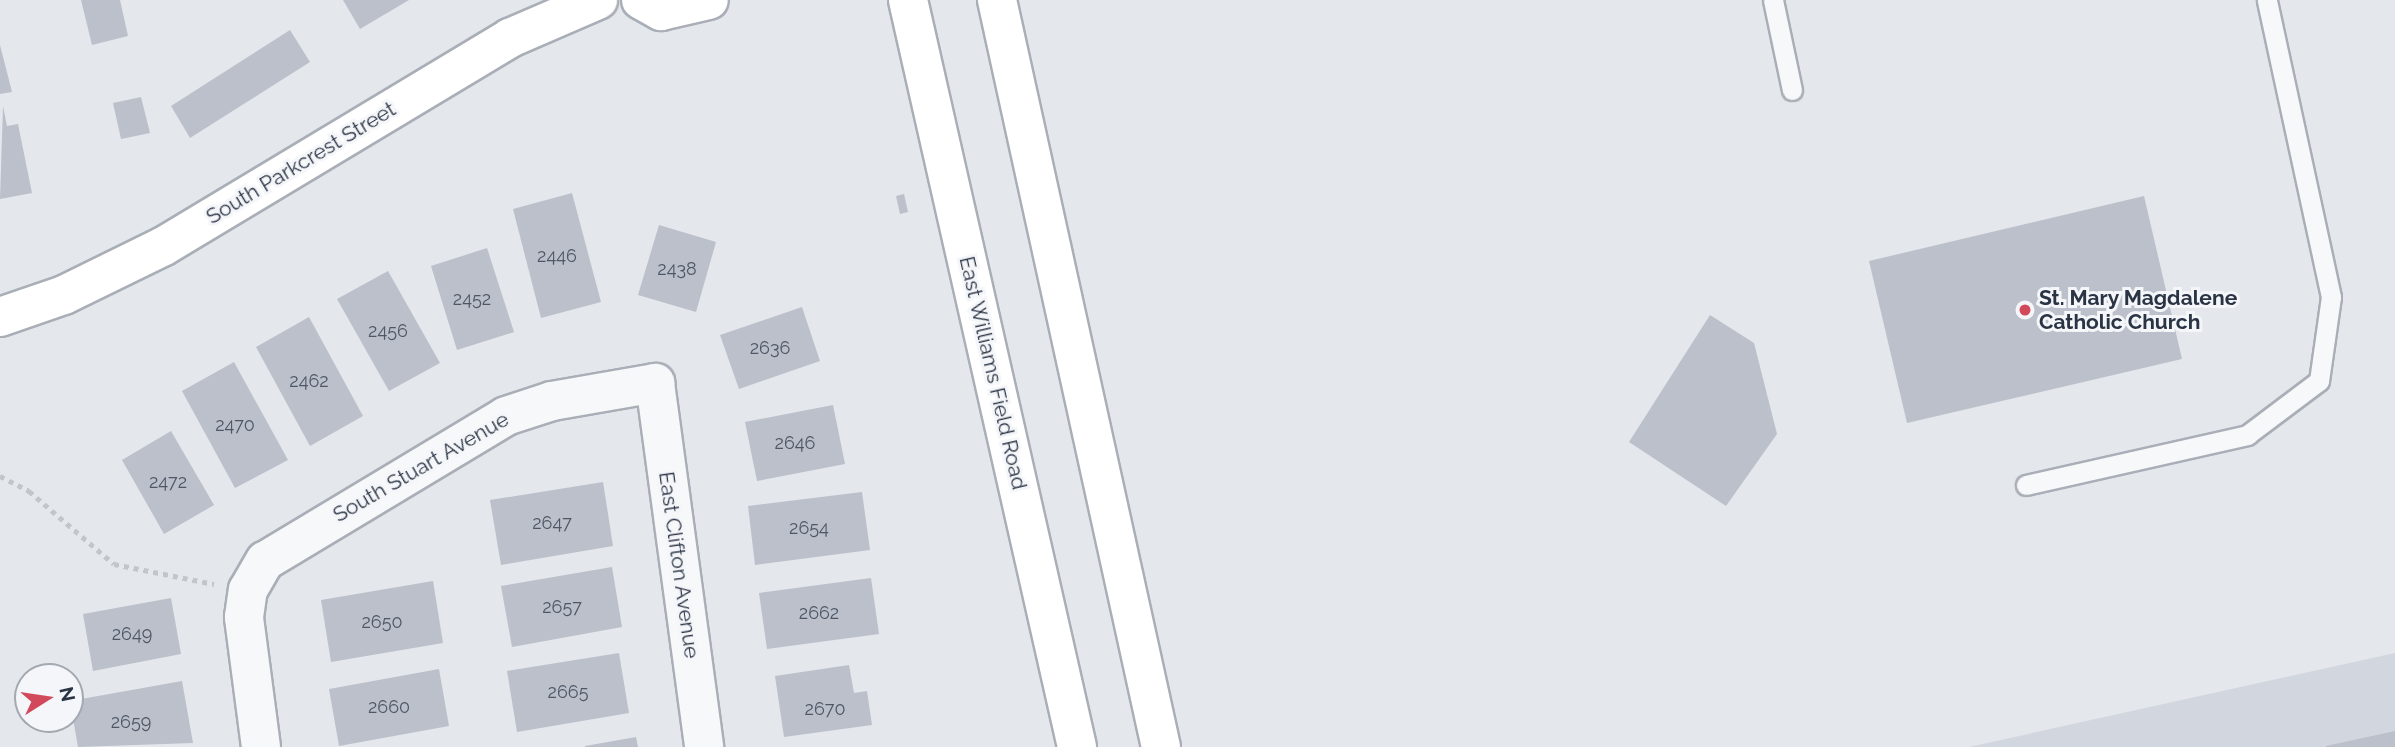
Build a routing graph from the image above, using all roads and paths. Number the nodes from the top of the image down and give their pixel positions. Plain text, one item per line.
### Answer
1 (598, 0) edge
2 (641, 0) edge
3 (709, 0) edge
4 (908, 0) edge
5 (997, 0) edge
6 (1773, 0) edge
7 (2267, 0) edge
8 (1792, 90) dead end
9 (0, 317) edge
10 (654, 383) joint
11 (0, 476) edge
12 (2025, 485) dead end
13 (234, 585) junction
14 (261, 747) edge
15 (704, 747) edge
16 (1077, 747) edge
17 (1161, 747) edge

1 - 9 main road, South Parkcrest Street
2 - 3 main road
4 - 16 main road, East Williams Field Road
5 - 17 main road
6 - 8 lane
7 - 12 lane
10 - 13 street, South Stuart Avenue
10 - 15 street, East Clifton Avenue
11 - 13 path
13 - 14 street

